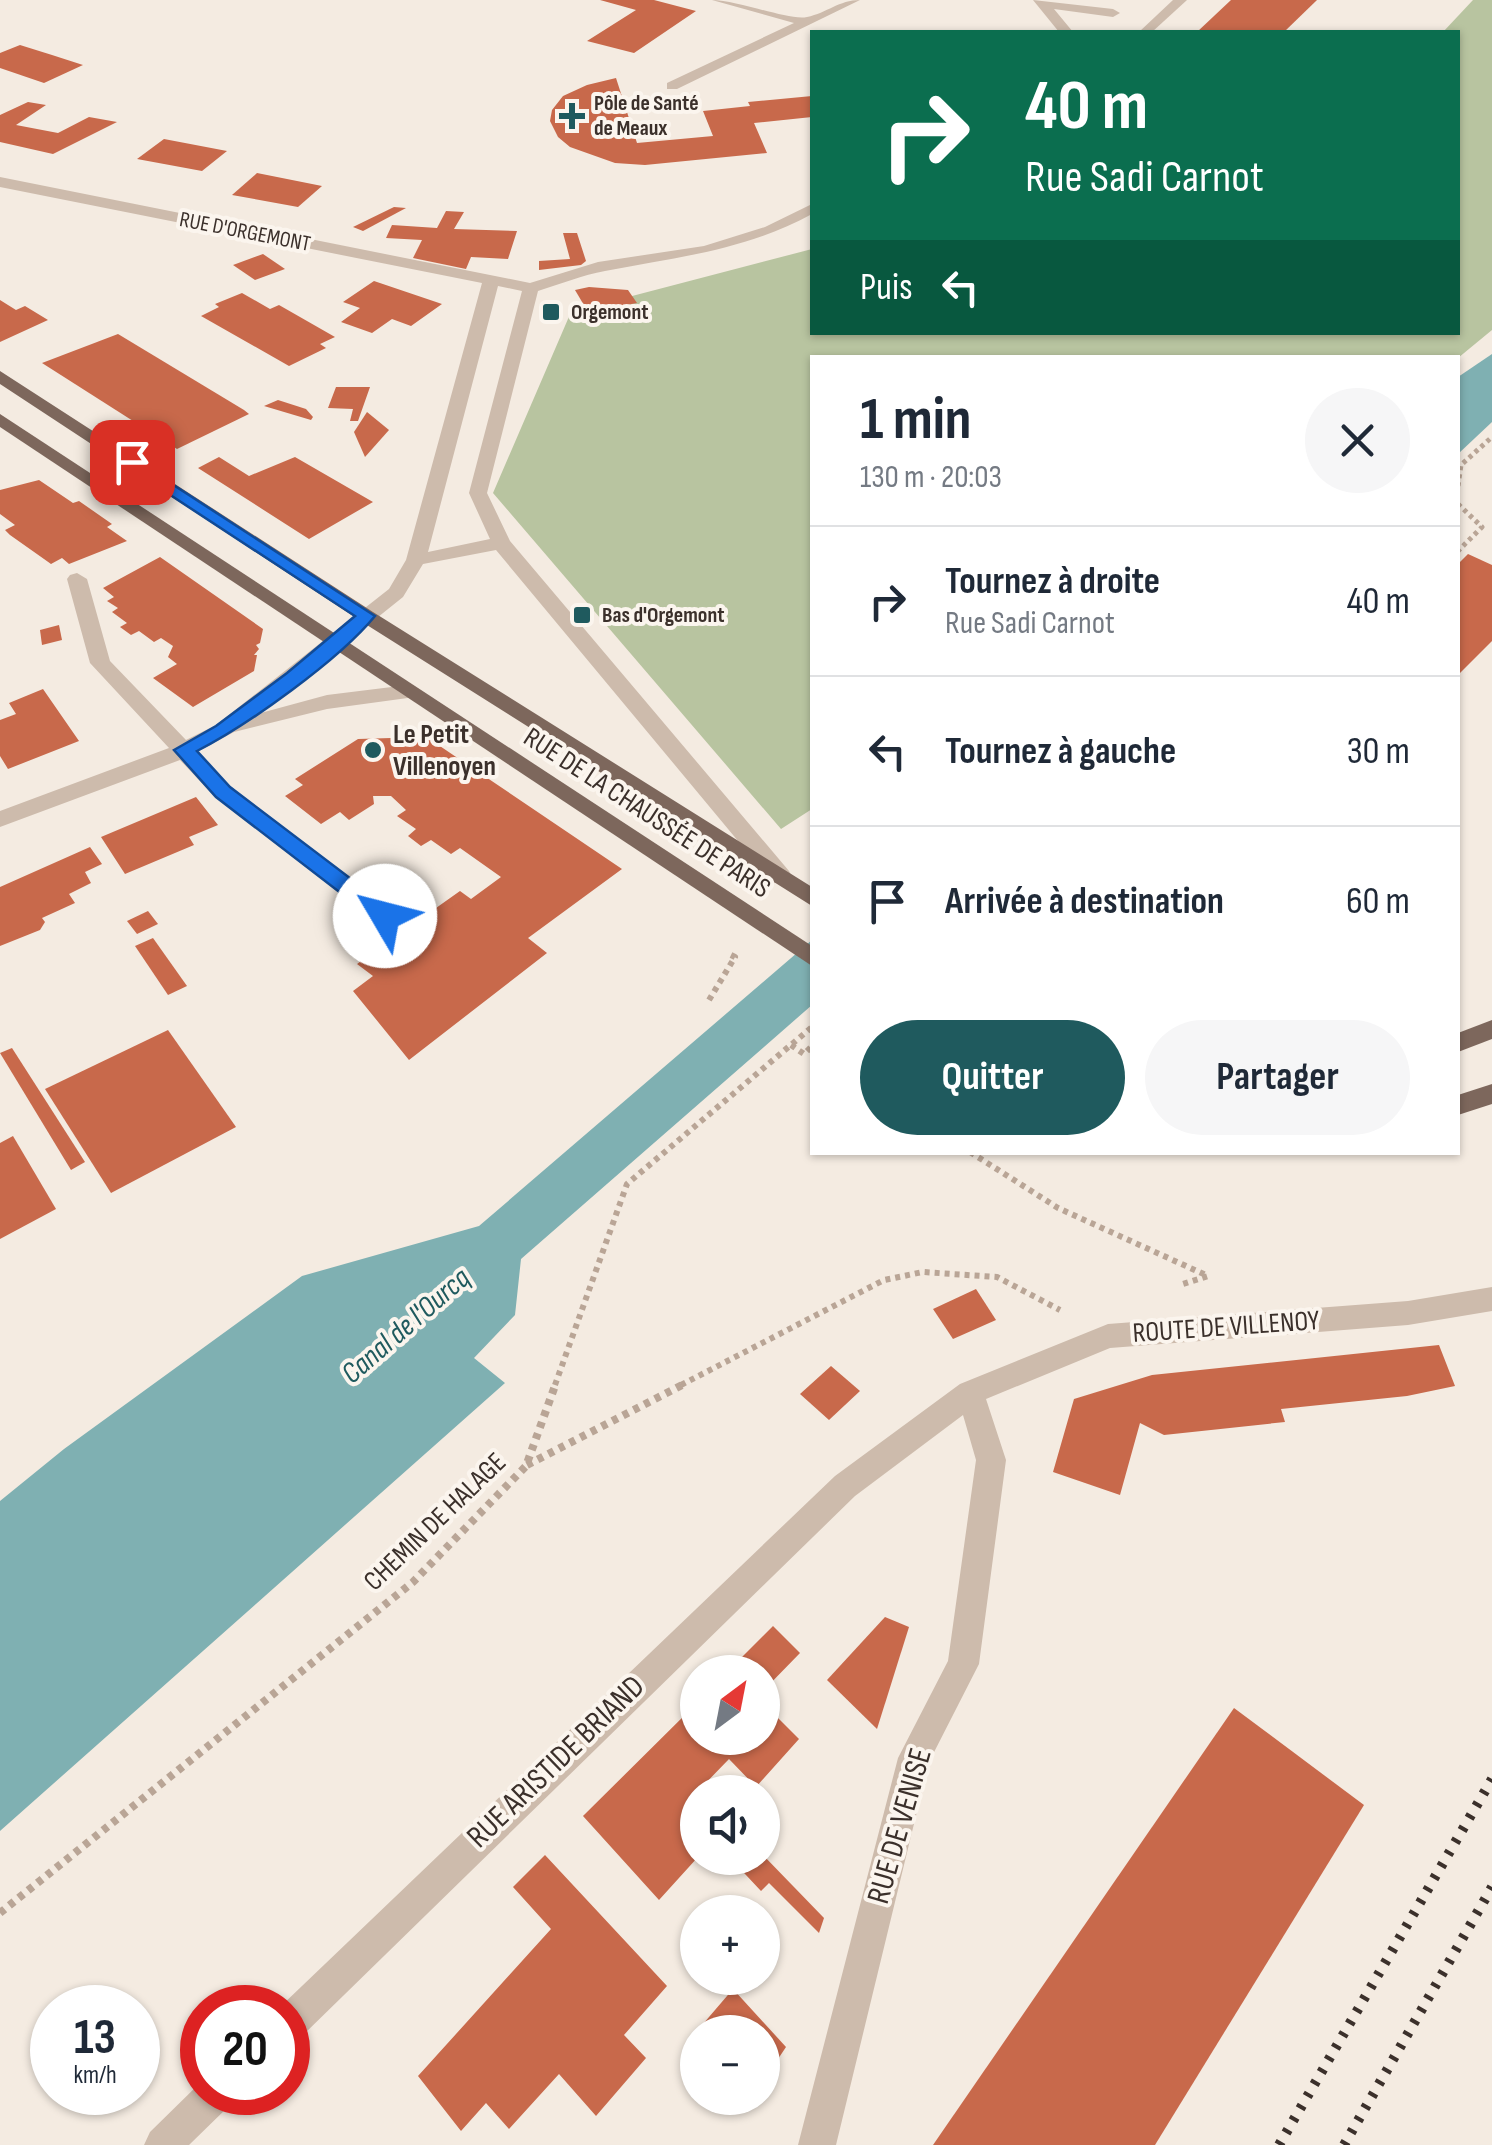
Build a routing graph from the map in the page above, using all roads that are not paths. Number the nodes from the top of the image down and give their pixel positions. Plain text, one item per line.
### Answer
1 (718, 0) edge
2 (854, 0) edge
3 (1181, 0) edge
4 (1041, 2) edge
5 (1117, 6) edge
6 (808, 23) junction
7 (1102, 26) dead end
8 (1064, 30) edge
9 (1147, 30) edge
10 (672, 86) dead end
11 (0, 182) edge
12 (810, 209) edge
13 (491, 281) junction
14 (530, 288) junction
15 (0, 376) edge
16 (0, 419) edge
17 (501, 543) junction
18 (416, 560) junction
19 (77, 579) dead end
20 (366, 616) junction
21 (332, 642) junction
22 (408, 692) junction
23 (223, 730) junction
24 (184, 750) junction
25 (0, 818) edge
26 (781, 878) junction
27 (810, 897) edge
28 (385, 916) dead end
29 (810, 956) edge
30 (1492, 1030) edge
31 (1460, 1042) edge
32 (1492, 1094) edge
33 (1460, 1104) edge
34 (1492, 1298) edge
35 (970, 1393) junction
36 (310, 2003) edge
37 (194, 2115) edge
38 (163, 2145) edge
39 (817, 2145) edge

1 - 6 street
2 - 6 street
3 - 9 street
4 - 5 street
4 - 8 street
5 - 7 street
6 - 10 street
11 - 13 street, RUE D'ORGEMONT
12 - 14 street
13 - 14 street, RUE D'ORGEMONT
13 - 18 street
14 - 17 street
15 - 20 main road, RUE DE LA CHAUSSÉE DE PARIS
16 - 21 main road, RUE DE LA CHAUSSÉE DE PARIS
17 - 18 street
17 - 26 street
18 - 20 street
19 - 24 street
20 - 21 street
20 - 26 main road, RUE DE LA CHAUSSÉE DE PARIS
21 - 22 main road, RUE DE LA CHAUSSÉE DE PARIS
21 - 23 street
22 - 23 street
22 - 29 main road, RUE DE LA CHAUSSÉE DE PARIS
23 - 24 street
24 - 25 street
24 - 28 street
26 - 27 main road, RUE DE LA CHAUSSÉE DE PARIS
30 - 31 main road
32 - 33 main road
34 - 35 street, ROUTE DE VILLENOY
35 - 36 street, RUE ARISTIDE BRIAND
35 - 39 street, RUE DE VENISE
37 - 38 street

